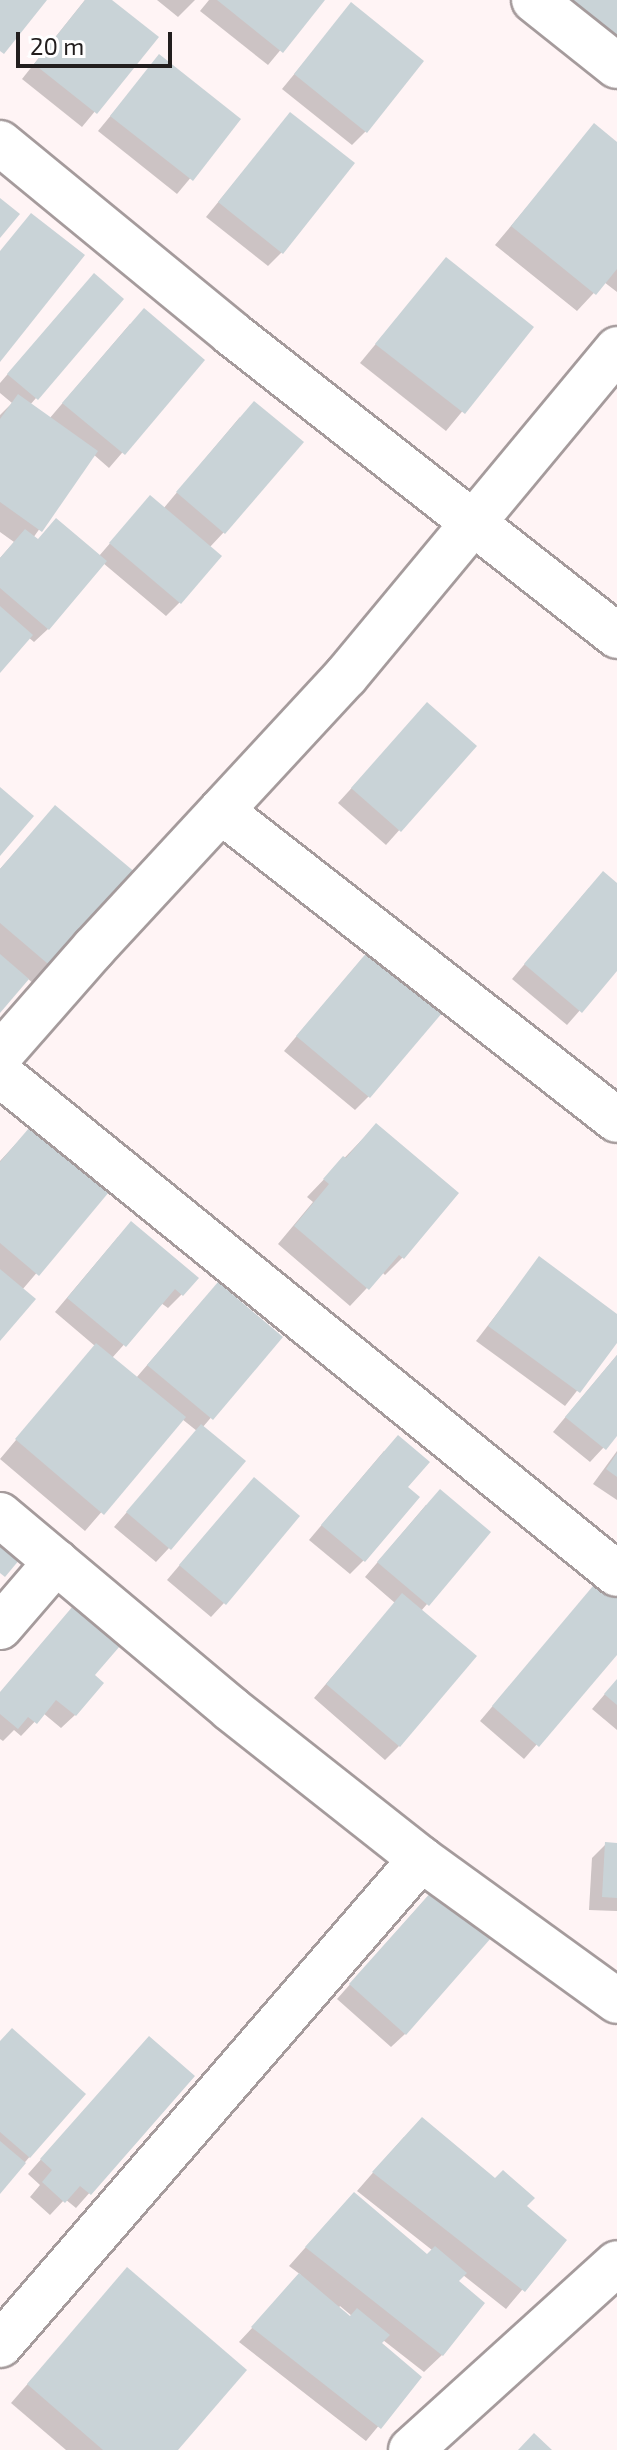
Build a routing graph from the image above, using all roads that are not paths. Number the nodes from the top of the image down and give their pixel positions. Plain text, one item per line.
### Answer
1 (534, 0) edge
2 (617, 66) edge
3 (0, 143) edge
4 (617, 349) edge
5 (474, 524) junction
6 (617, 636) edge
7 (221, 811) junction
8 (0, 1055) edge
9 (0, 1074) edge
10 (617, 1120) edge
11 (0, 1515) edge
12 (56, 1562) junction
13 (617, 1574) edge
14 (0, 1627) edge
15 (421, 1859) junction
16 (617, 2001) edge
17 (617, 2263) edge
18 (0, 2345) edge
19 (411, 2450) edge

1 - 2 street
3 - 5 street
4 - 5 street
5 - 6 street
5 - 7 street
7 - 8 street
7 - 10 street
9 - 13 street
11 - 12 street
12 - 14 street
12 - 15 street
15 - 16 street
15 - 18 street
17 - 19 street

